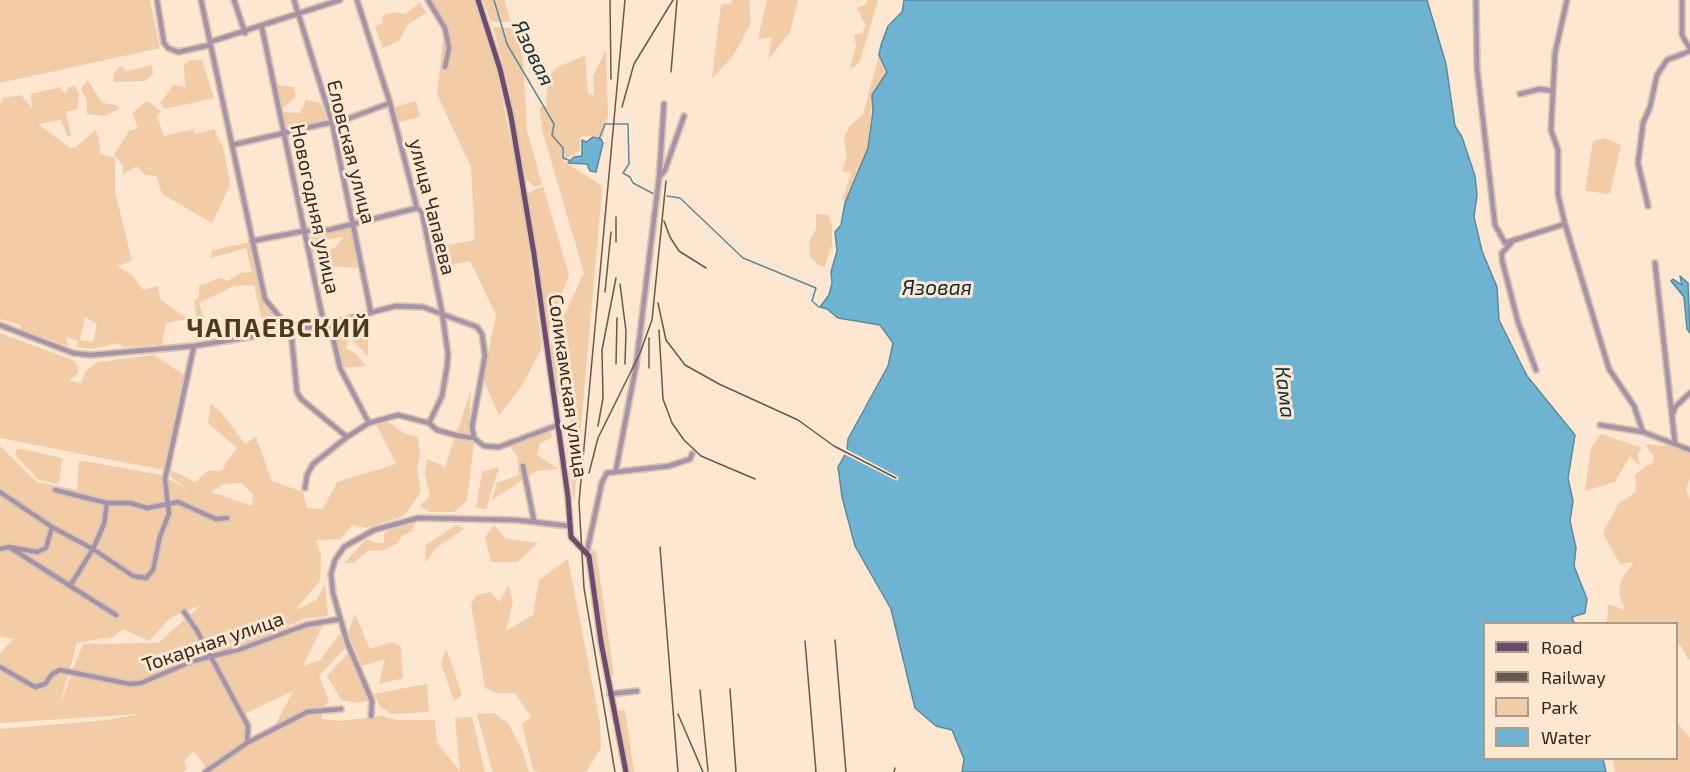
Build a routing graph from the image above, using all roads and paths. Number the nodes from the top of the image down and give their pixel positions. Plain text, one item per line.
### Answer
1 (157, 0) edge
2 (201, 0) edge
3 (234, 0) edge
4 (294, 0) edge
5 (340, 0) edge
6 (357, 0) edge
7 (428, 0) edge
8 (478, 0) edge
9 (1476, 0) edge
10 (1567, 0) edge
11 (1682, 0) edge
12 (299, 15) junction
13 (262, 28) junction
14 (245, 33) junction
15 (210, 44) junction
16 (1690, 50) edge
17 (445, 67) dead end
18 (1553, 91) junction
19 (1520, 94) dead end
20 (390, 103) junction
21 (664, 104) dead end
22 (684, 116) dead end
23 (332, 122) junction
24 (284, 133) junction
25 (232, 145) junction
26 (659, 178) junction
27 (1648, 206) dead end
28 (417, 208) junction
29 (354, 224) junction
30 (1564, 224) junction
31 (304, 231) junction
32 (252, 242) junction
33 (1511, 243) junction
34 (1655, 263) dead end
35 (442, 312) junction
36 (371, 313) junction
37 (0, 325) edge
38 (324, 325) junction
39 (291, 331) junction
40 (194, 346) junction
41 (1536, 370) dead end
42 (1690, 393) edge
43 (1673, 415) junction
44 (369, 423) junction
45 (429, 423) junction
46 (558, 425) junction
47 (1600, 425) dead end
48 (1643, 432) junction
49 (347, 437) junction
50 (474, 438) junction
51 (1675, 443) junction
52 (1690, 450) edge
53 (698, 459) dead end
54 (524, 466) dead end
55 (616, 470) junction
56 (305, 488) dead end
57 (55, 490) dead end
58 (0, 492) edge
59 (107, 503) junction
60 (168, 503) junction
61 (227, 518) dead end
62 (534, 521) junction
63 (569, 526) junction
64 (52, 527) junction
65 (9, 547) junction
66 (0, 549) edge
67 (93, 549) junction
68 (587, 551) junction
69 (70, 586) junction
70 (184, 612) dead end
71 (116, 615) dead end
72 (340, 619) junction
73 (209, 657) junction
74 (0, 668) edge
75 (637, 690) dead end
76 (610, 694) junction
77 (341, 709) dead end
78 (371, 716) dead end
79 (247, 744) junction
80 (206, 772) edge
81 (626, 772) edge

1 - 15 street
2 - 15 street
3 - 14 street
4 - 12 street, Еловская улица
5 - 12 street
6 - 20 street, улица Чапаева
7 - 17 street
8 - 46 main road, Соликамская улица
9 - 33 street
10 - 18 street
11 - 16 street
12 - 13 street
12 - 23 street, Еловская улица
13 - 14 street
13 - 24 street, Новогодняя улица
14 - 15 street
15 - 25 street
16 - 27 street
18 - 19 street
18 - 30 street
20 - 23 street
20 - 28 street, улица Чапаева
21 - 26 street
22 - 26 street
23 - 24 street
23 - 29 street, Еловская улица
24 - 25 street
24 - 31 street, Новогодняя улица
25 - 32 street
26 - 55 street
28 - 29 street
28 - 35 street, улица Чапаева
29 - 31 street
29 - 36 street, Еловская улица
30 - 33 street
30 - 48 street
31 - 32 street
31 - 38 street, Новогодняя улица
32 - 39 street
33 - 41 street
34 - 43 street
35 - 36 street
35 - 45 street, улица Чапаева
35 - 50 street
36 - 38 street
37 - 40 street
38 - 39 street
38 - 44 street, Новогодняя улица
39 - 40 street
39 - 49 street
40 - 60 street
42 - 43 street
43 - 51 street
44 - 45 street
44 - 49 street
45 - 50 street
46 - 50 street
46 - 63 main road, Соликамская улица
47 - 48 street
48 - 51 street
49 - 56 street
51 - 52 street
53 - 55 street
54 - 62 street
55 - 68 street
57 - 59 street
58 - 64 street
59 - 60 street
59 - 67 street
60 - 61 street
60 - 67 street
62 - 63 street
62 - 72 street
63 - 68 main road, Соликамская улица
64 - 65 street
64 - 67 street
65 - 66 street
65 - 69 street
67 - 69 street
68 - 76 main road, Соликамская улица
69 - 71 street
70 - 73 street
72 - 73 street, Токарная улица
72 - 78 street
73 - 74 street, Токарная улица
73 - 79 street
75 - 76 street
76 - 81 main road, Соликамская улица
77 - 79 street
79 - 80 street

